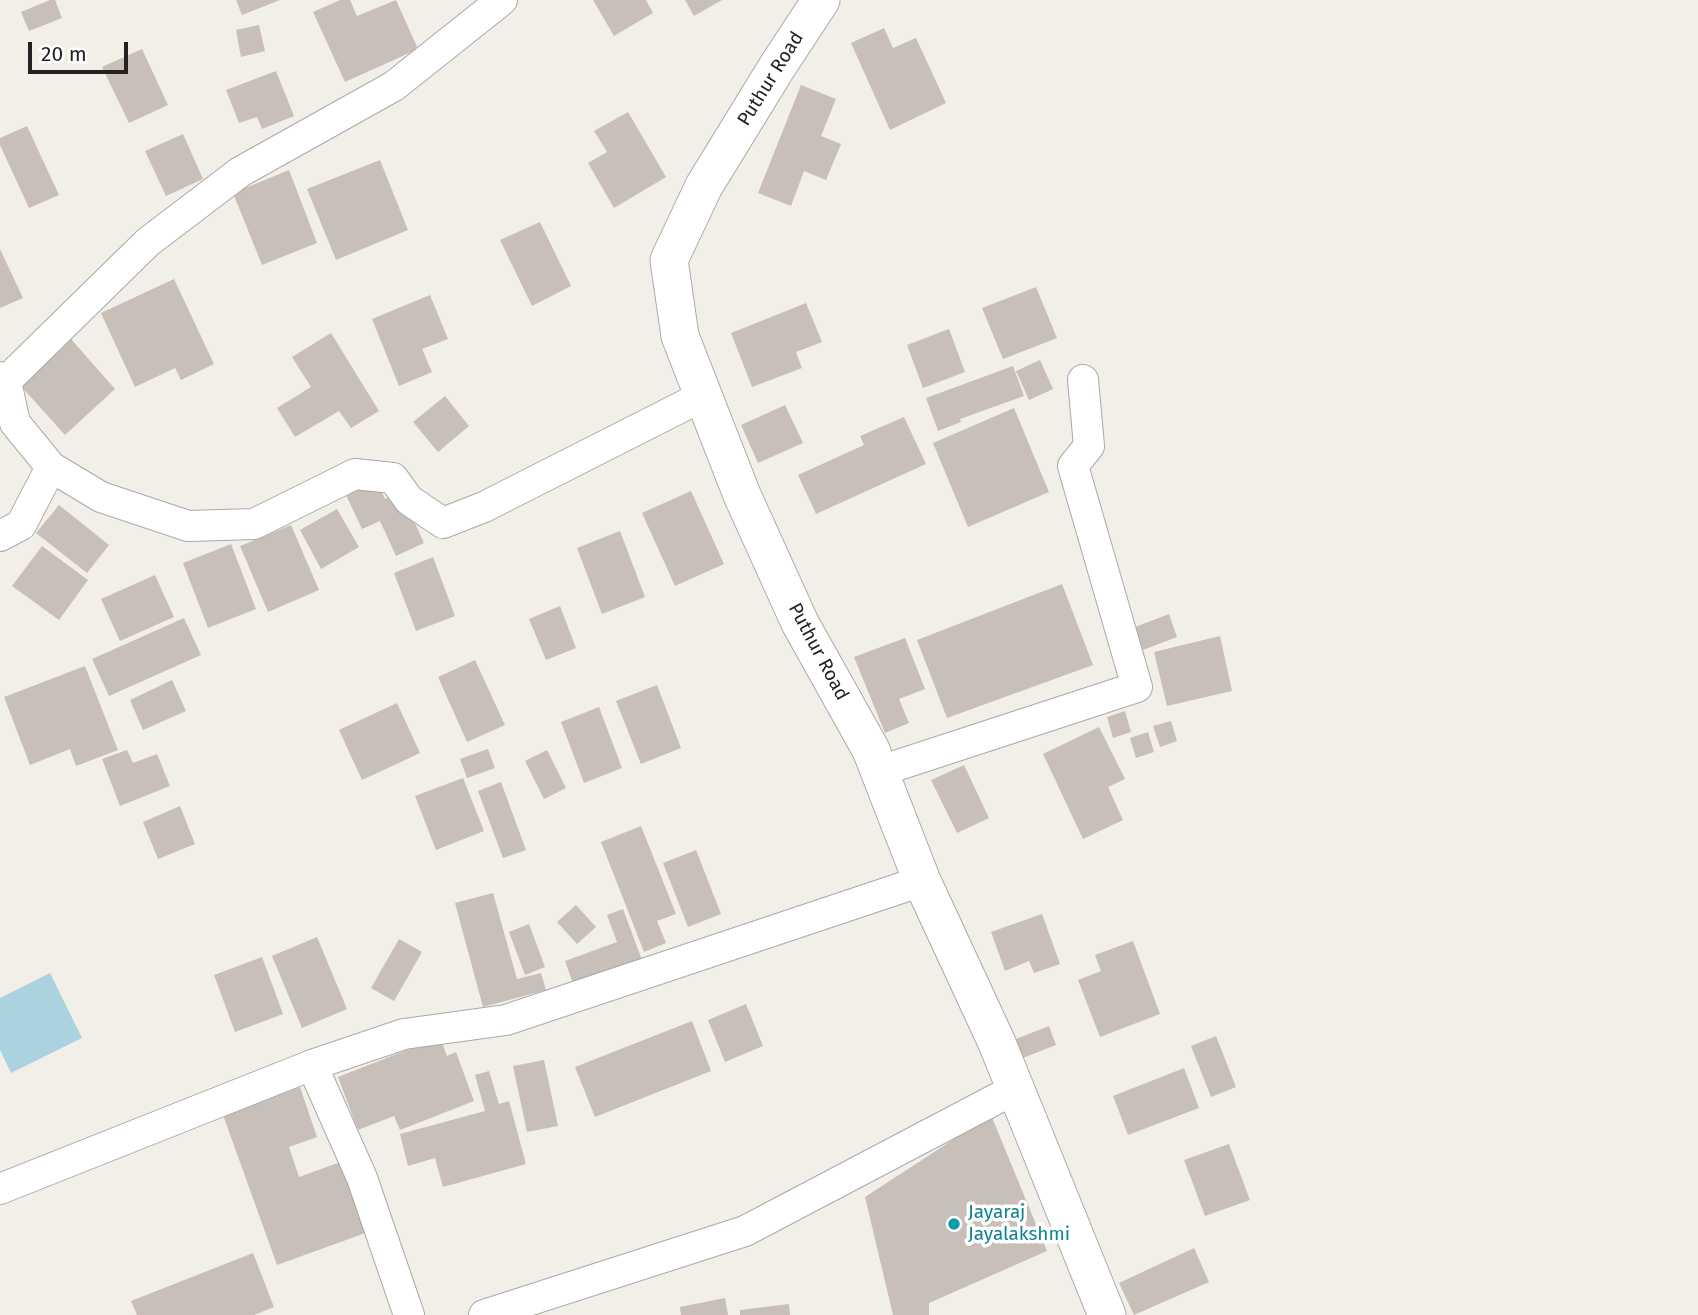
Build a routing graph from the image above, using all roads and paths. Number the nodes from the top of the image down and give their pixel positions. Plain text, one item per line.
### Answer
1 (502, 0) edge
2 (821, 0) edge
3 (3, 379) edge
4 (1083, 380) dead end
5 (703, 396) junction
6 (51, 467) junction
7 (0, 536) edge
8 (880, 771) junction
9 (922, 881) junction
10 (312, 1065) junction
11 (1015, 1088) junction
12 (0, 1189) edge
13 (409, 1315) edge
14 (484, 1315) edge
15 (1107, 1315) edge

1 - 3 street
2 - 5 street, Puthur Road
3 - 6 street
4 - 8 street
5 - 6 street
5 - 8 street, Puthur Road
6 - 7 street
8 - 9 street, Puthur Road
9 - 10 street
9 - 11 street, Puthur Road
10 - 12 street
10 - 13 street
11 - 14 street
11 - 15 street, Puthur Road

